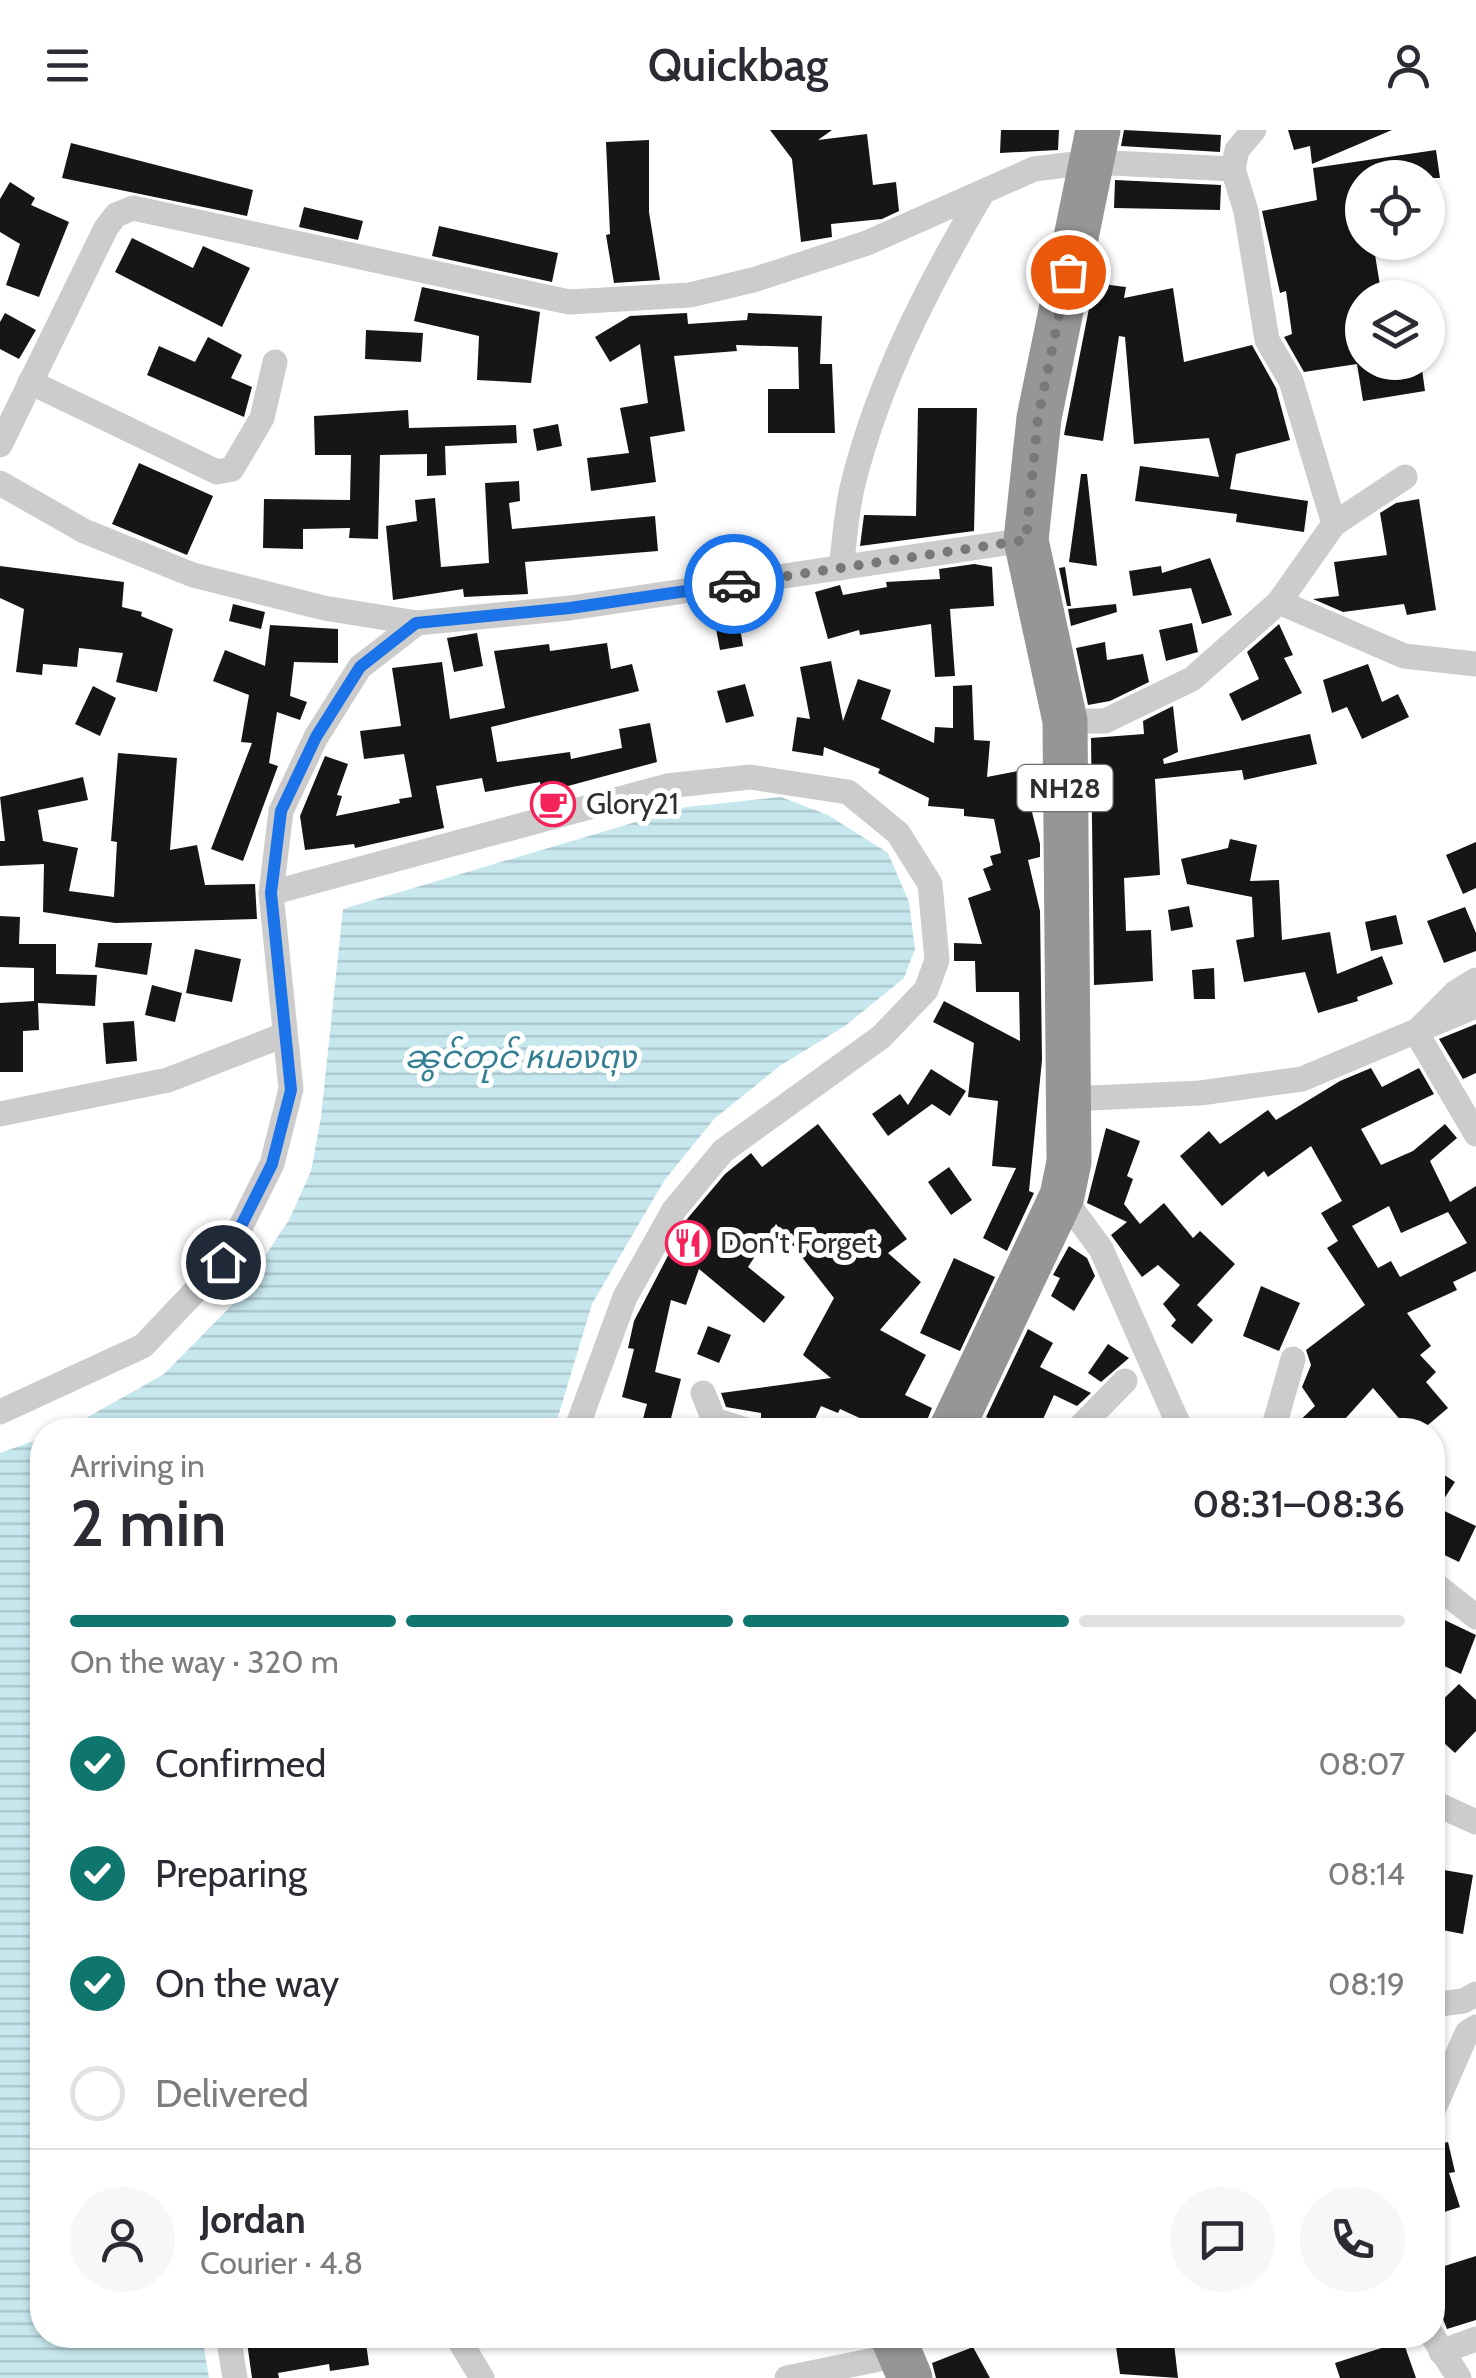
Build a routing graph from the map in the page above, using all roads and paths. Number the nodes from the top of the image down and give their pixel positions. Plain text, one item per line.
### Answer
1 (1254, 130) edge
2 (1094, 146) edge
3 (1233, 169) junction
4 (982, 192) junction
5 (275, 362) dead end
6 (30, 382) junction
7 (0, 445) edge
8 (1404, 477) dead end
9 (0, 483) edge
10 (1334, 524) junction
11 (1026, 540) junction
12 (842, 568) junction
13 (1279, 602) junction
14 (416, 623) junction
15 (1476, 664) edge
16 (1064, 721) junction
17 (271, 893) junction
18 (1476, 980) edge
19 (1476, 1006) edge
20 (1416, 1032) junction
21 (284, 1035) junction
22 (1068, 1098) junction
23 (0, 1114) edge
24 (1476, 1134) edge
25 (1062, 1196) junction
26 (1293, 1359) dead end
27 (1125, 1382) dead end
28 (703, 1393) dead end
29 (0, 1412) edge
30 (580, 1418) edge
31 (713, 1418) edge
32 (957, 1418) edge
33 (1089, 1418) edge
34 (1176, 1418) edge
35 (1276, 1418) edge
36 (1445, 1592) edge
37 (1476, 1616) edge
38 (1445, 1808) edge
39 (1476, 1822) edge
40 (1476, 1994) edge
41 (1445, 2003) edge
42 (1476, 2028) edge
43 (1445, 2084) edge
44 (1476, 2339) edge
45 (1445, 2343) edge
46 (230, 2348) edge
47 (464, 2348) edge
48 (1440, 2348) edge
49 (901, 2356) edge
50 (235, 2378) edge
51 (482, 2378) edge
52 (787, 2378) edge
53 (1459, 2378) edge

1 - 3 street
2 - 3 street
2 - 4 street
2 - 11 highway, NH28
3 - 10 street
4 - 6 street
4 - 12 street
5 - 6 street
6 - 7 street
8 - 10 street
9 - 14 street
10 - 13 street
11 - 12 street
11 - 16 highway, NH28
12 - 14 street
13 - 15 street
13 - 16 street
14 - 17 street
16 - 22 highway, NH28
17 - 21 street
17 - 30 street
18 - 20 street
19 - 20 street
20 - 22 street
20 - 24 street
21 - 23 street
21 - 29 street
22 - 25 highway, NH28
25 - 32 highway, NH28
25 - 34 street
26 - 35 street
27 - 33 street
28 - 31 street
36 - 37 street
38 - 39 street
40 - 41 street
42 - 43 street
44 - 45 street
46 - 50 street
47 - 51 street
48 - 53 street
49 - 52 street

